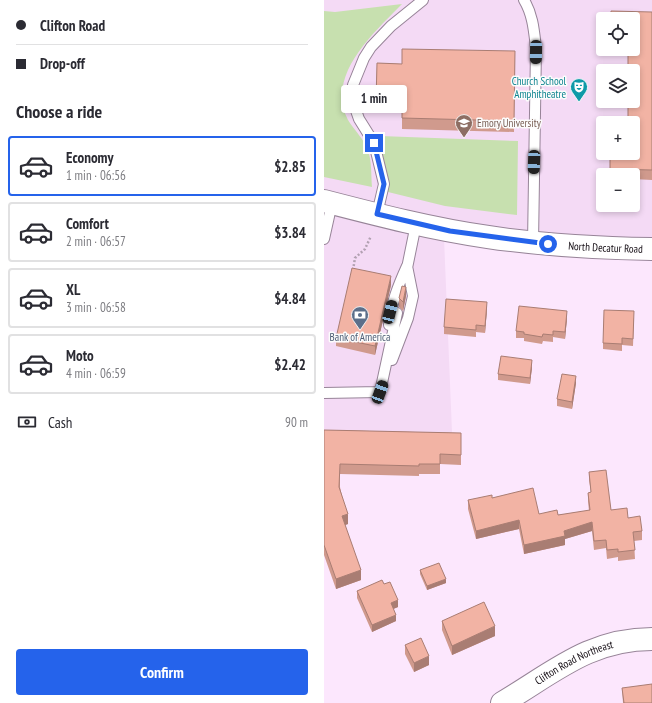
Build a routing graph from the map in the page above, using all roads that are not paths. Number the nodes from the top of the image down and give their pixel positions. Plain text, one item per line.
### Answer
1 (423, 0) edge
2 (524, 0) edge
3 (328, 202) edge
4 (377, 214) junction
5 (416, 224) junction
6 (324, 239) edge
7 (532, 243) junction
8 (652, 249) edge
9 (407, 266) junction
10 (401, 294) edge
11 (397, 313) dead end
12 (388, 358) junction
13 (324, 392) edge
14 (380, 392) junction
15 (652, 639) edge
16 (502, 703) edge

1 - 4 lane
2 - 7 lane
3 - 4 main road
3 - 6 lane
4 - 5 main road
5 - 7 main road
5 - 9 lane
7 - 8 main road
9 - 10 lane
9 - 12 lane
9 - 14 lane
11 - 12 lane
12 - 14 lane
13 - 14 lane
15 - 16 main road, Clifton Road Northeast

